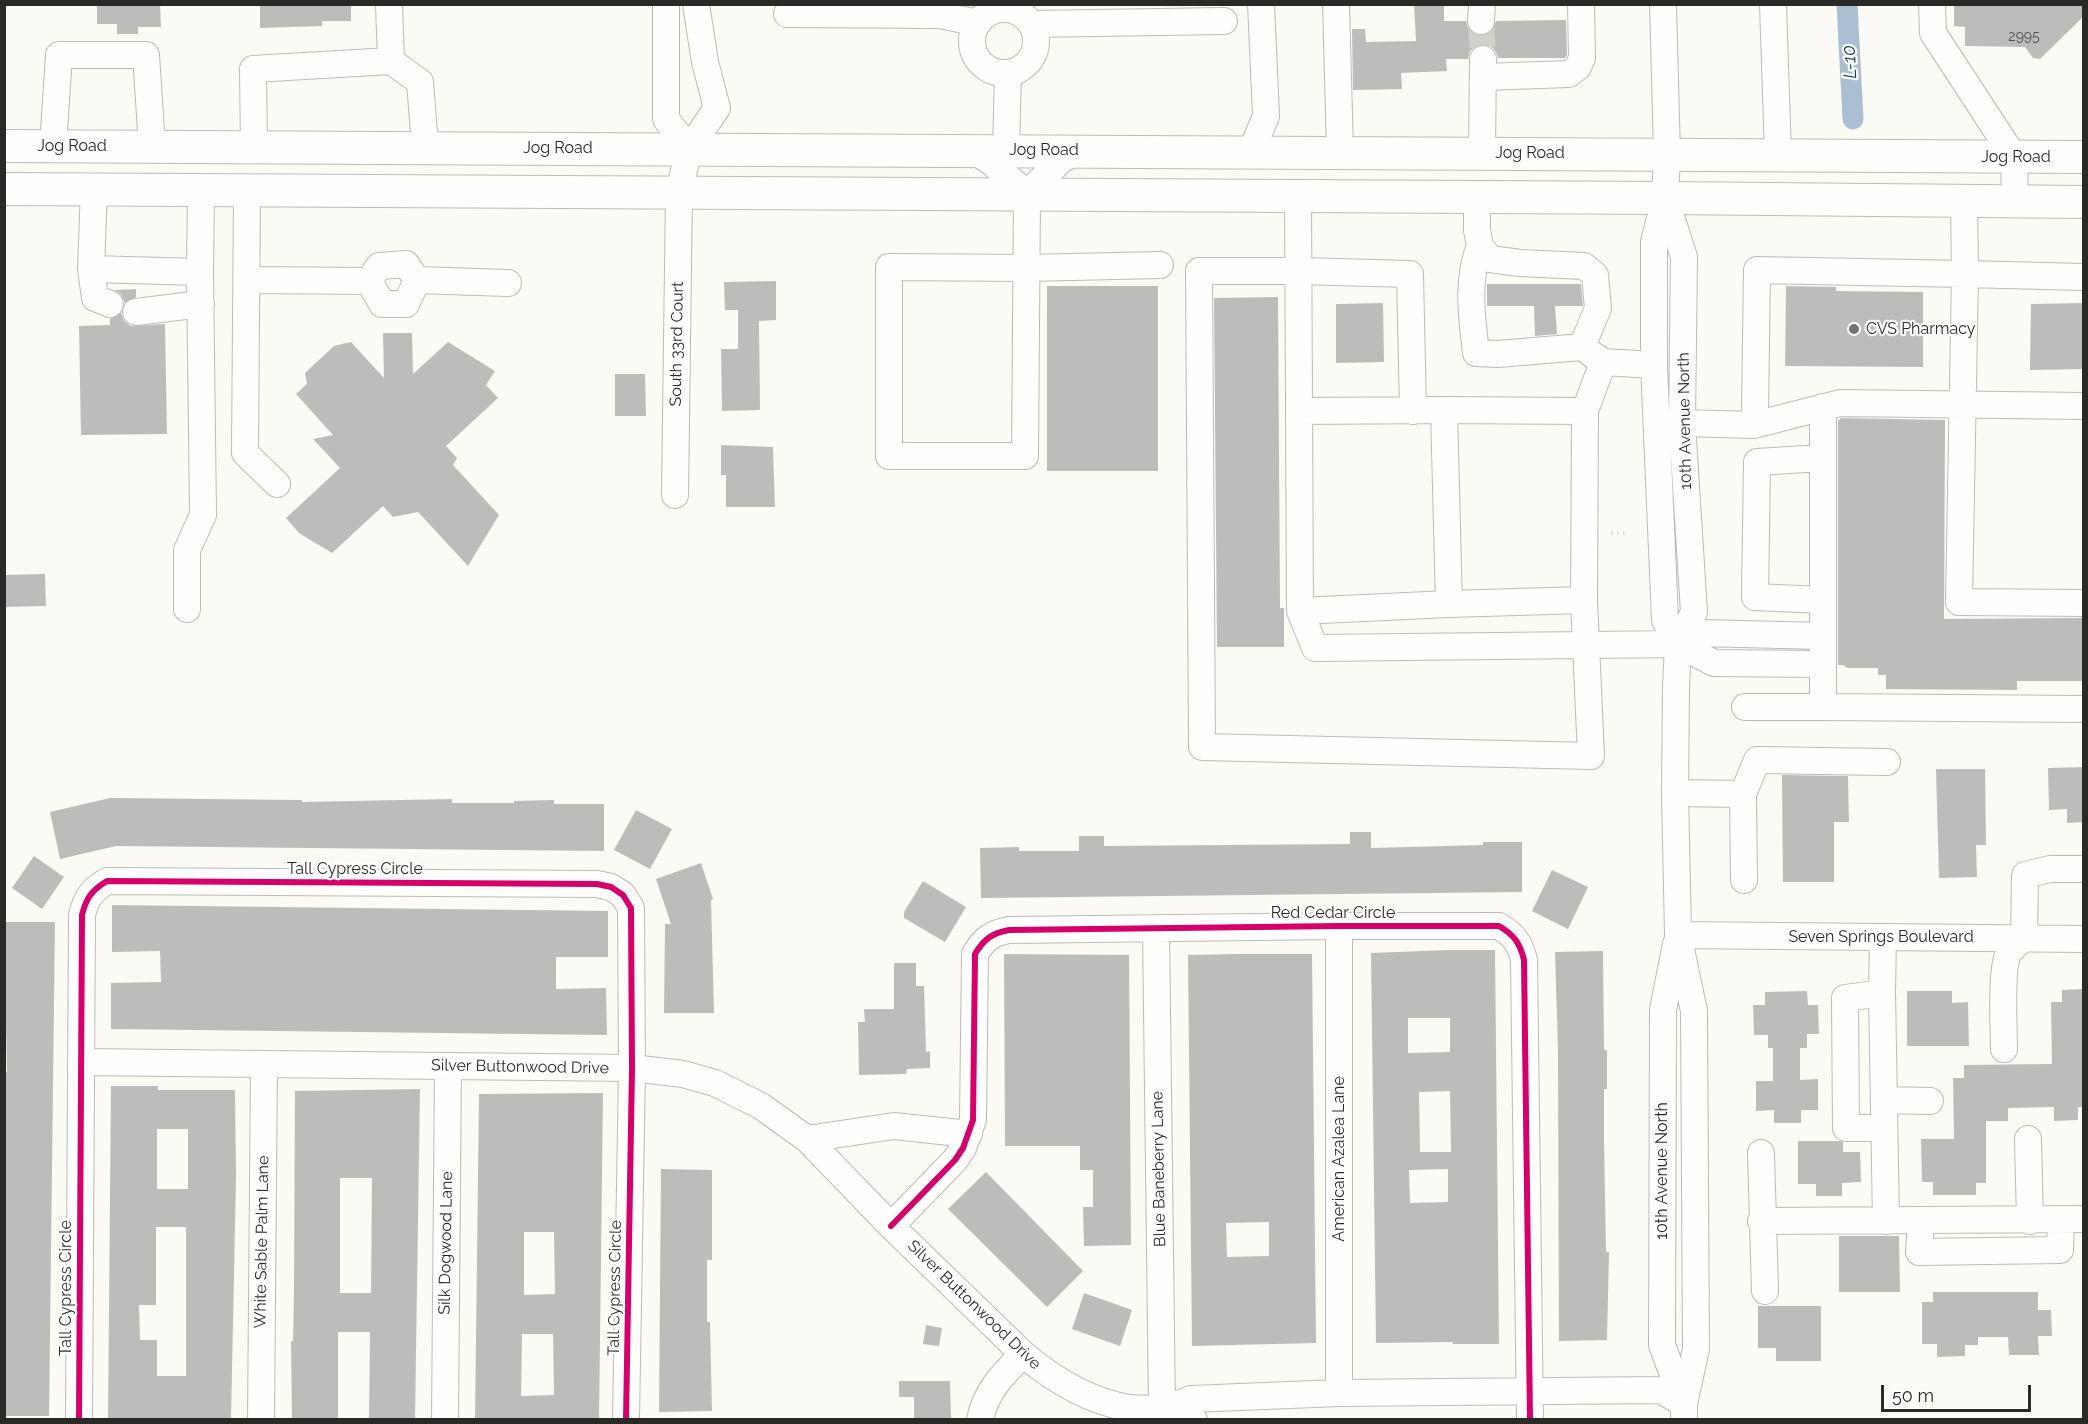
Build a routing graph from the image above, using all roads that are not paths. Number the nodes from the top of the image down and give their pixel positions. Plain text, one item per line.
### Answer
1 (389, 4) edge
2 (666, 4) edge
3 (696, 4) edge
4 (1261, 4) edge
5 (1335, 4) edge
6 (1581, 4) edge
7 (1663, 4) edge
8 (1773, 4) edge
9 (1932, 4) edge
10 (1005, 7) edge
11 (787, 14) dead end
12 (1224, 21) dead end
13 (978, 23) junction
14 (1031, 24) junction
15 (391, 61) junction
16 (1008, 73) junction
17 (4, 146) edge
18 (53, 146) junction
19 (152, 146) junction
20 (254, 147) junction
21 (425, 147) junction
22 (690, 149) junction
23 (973, 150) junction
24 (1006, 150) junction
25 (1080, 150) junction
26 (1251, 152) junction
27 (1340, 152) junction
28 (1482, 153) junction
29 (1667, 155) junction
30 (1778, 155) junction
31 (2014, 157) junction
32 (2084, 157) edge
33 (4, 189) edge
34 (94, 190) junction
35 (201, 190) junction
36 (248, 190) junction
37 (679, 192) junction
38 (1027, 194) junction
39 (1299, 196) junction
40 (1478, 196) junction
41 (1665, 198) junction
42 (1964, 201) junction
43 (2015, 201) junction
44 (2084, 202) edge
45 (1480, 246) junction
46 (1160, 265) dead end
47 (1026, 268) junction
48 (91, 269) junction
49 (1299, 271) junction
50 (200, 272) junction
51 (1965, 274) junction
52 (2084, 277) edge
53 (247, 280) junction
54 (508, 283) dead end
55 (110, 304) dead end
56 (201, 304) junction
57 (136, 312) dead end
58 (1582, 347) junction
59 (1603, 362) junction
60 (1654, 365) junction
61 (1961, 404) junction
62 (2084, 406) edge
63 (1823, 407) junction
64 (1299, 411) junction
65 (1413, 411) junction
66 (1444, 411) junction
67 (1585, 411) junction
68 (1755, 411) junction
69 (1683, 416) junction
70 (1784, 418) junction
71 (1823, 458) junction
72 (277, 484) dead end
73 (675, 495) dead end
74 (1584, 600) junction
75 (1822, 600) junction
76 (2084, 603) edge
77 (1449, 604) junction
78 (187, 609) dead end
79 (1300, 611) junction
80 (1822, 636) junction
81 (1586, 645) junction
82 (1678, 645) junction
83 (1822, 664) junction
84 (1745, 707) dead end
85 (1822, 707) junction
86 (2084, 709) edge
87 (1887, 762) dead end
88 (1675, 794) junction
89 (1743, 794) junction
90 (2084, 869) edge
91 (1744, 880) dead end
92 (1339, 926) junction
93 (1156, 928) junction
94 (1678, 935) junction
95 (1883, 937) junction
96 (2024, 938) junction
97 (2084, 939) edge
98 (1882, 993) junction
99 (2004, 1049) dead end
100 (81, 1062) junction
101 (264, 1064) junction
102 (448, 1066) junction
103 (632, 1068) junction
104 (1884, 1100) junction
105 (1930, 1101) dead end
106 (1884, 1128) junction
107 (969, 1134) junction
108 (807, 1138) junction
109 (2028, 1139) dead end
110 (1761, 1153) dead end
111 (2072, 1220) edge
112 (1761, 1221) junction
113 (1886, 1221) junction
114 (1921, 1221) junction
115 (2031, 1221) junction
116 (891, 1226) junction
117 (1765, 1291) dead end
118 (1023, 1354) junction
119 (1530, 1392) junction
120 (1339, 1393) junction
121 (1162, 1410) junction
122 (1684, 1412) edge
123 (79, 1419) edge
124 (261, 1419) edge
125 (445, 1419) edge
126 (626, 1419) edge
127 (980, 1419) edge
128 (1194, 1419) edge
129 (1530, 1419) edge
130 (1664, 1419) edge

1 - 15 street
2 - 22 street
3 - 22 street, South 33rd Court
4 - 26 street
5 - 27 street
6 - 28 street
7 - 29 street, 10th Avenue North
8 - 30 street
9 - 31 street
10 - 13 street
10 - 14 street
11 - 13 street
12 - 14 street
13 - 16 street
14 - 16 street
15 - 20 street
15 - 21 street
16 - 24 street
17 - 18 main road, Jog Road
18 - 19 main road, Jog Road
18 - 19 street
19 - 20 main road, Jog Road
20 - 21 main road, Jog Road
21 - 22 main road, Jog Road
22 - 23 main road, Jog Road
22 - 37 street, South 33rd Court
23 - 24 main road, Jog Road
23 - 38 street
24 - 25 main road, Jog Road
25 - 26 main road, Jog Road
25 - 38 street
26 - 27 main road, Jog Road
27 - 28 main road, Jog Road
28 - 29 main road, Jog Road
29 - 30 main road, Jog Road
29 - 41 street, 10th Avenue North
30 - 31 main road, Jog Road
31 - 32 main road, Jog Road
31 - 43 street
33 - 34 main road
34 - 35 main road
34 - 48 street
35 - 36 main road
35 - 50 street
36 - 37 main road
36 - 53 street
37 - 38 main road
37 - 73 street, South 33rd Court
38 - 39 main road
38 - 47 street
39 - 40 main road
39 - 49 street
40 - 41 main road
40 - 45 street
41 - 42 main road
41 - 60 street, 10th Avenue North
41 - 69 street, 10th Avenue North
42 - 43 main road
42 - 51 street
43 - 44 main road
45 - 58 street
45 - 58 street
46 - 47 street
47 - 47 street
48 - 50 street
48 - 55 street
49 - 64 street
49 - 65 street
49 - 81 street
50 - 56 street
51 - 52 street
51 - 61 street
51 - 68 street
53 - 54 street
53 - 72 street
56 - 57 street
56 - 78 street
58 - 59 street
59 - 60 street
59 - 67 street
60 - 82 street, 10th Avenue North
61 - 62 street
61 - 63 street
61 - 76 street
63 - 70 street
63 - 71 street
64 - 65 street
64 - 79 street
65 - 66 street
66 - 67 street
66 - 77 street
67 - 74 street
68 - 69 street
68 - 70 street
69 - 70 street
69 - 82 street, 10th Avenue North
71 - 75 street
71 - 75 street
74 - 77 street
74 - 81 street
75 - 80 street
77 - 79 street
79 - 81 street
80 - 82 street
80 - 83 street
81 - 82 street
82 - 83 street
82 - 88 street, 10th Avenue North
83 - 85 street
84 - 85 street
85 - 86 street
87 - 89 street
88 - 89 street
88 - 94 street, 10th Avenue North
89 - 91 street
90 - 96 street
92 - 93 street, Red Cedar Circle
92 - 119 street, Red Cedar Circle
92 - 120 street, American Azalea Lane
93 - 107 street, Red Cedar Circle
93 - 121 street, Blue Baneberry Lane
94 - 95 street, Seven Springs Boulevard
94 - 122 street, 10th Avenue North
94 - 122 street, 10th Avenue North
95 - 96 street, Seven Springs Boulevard
95 - 98 street
96 - 97 street, Seven Springs Boulevard
96 - 99 street
98 - 104 street
98 - 106 street
100 - 101 street, Silver Buttonwood Drive
100 - 103 street, Tall Cypress Circle
100 - 123 street, Tall Cypress Circle
101 - 102 street, Silver Buttonwood Drive
101 - 124 street, White Sable Palm Lane
102 - 103 street, Silver Buttonwood Drive
102 - 125 street, Silk Dogwood Lane
103 - 108 street, Silver Buttonwood Drive
103 - 126 street, Tall Cypress Circle
104 - 105 street
104 - 106 street
106 - 113 street
107 - 108 street
107 - 116 street, Red Cedar Circle
108 - 116 street, Silver Buttonwood Drive
109 - 115 street
110 - 112 street
111 - 114 street
111 - 115 street
112 - 113 street
112 - 117 street
113 - 114 street
114 - 115 street
116 - 118 street, Silver Buttonwood Drive
118 - 121 street, Silver Buttonwood Drive
118 - 127 street
119 - 120 street, Silver Buttonwood Drive
119 - 122 street, Silver Buttonwood Drive
119 - 129 street, Red Cedar Circle
120 - 121 street, Silver Buttonwood Drive
121 - 128 street, Silver Buttonwood Drive
122 - 130 street

